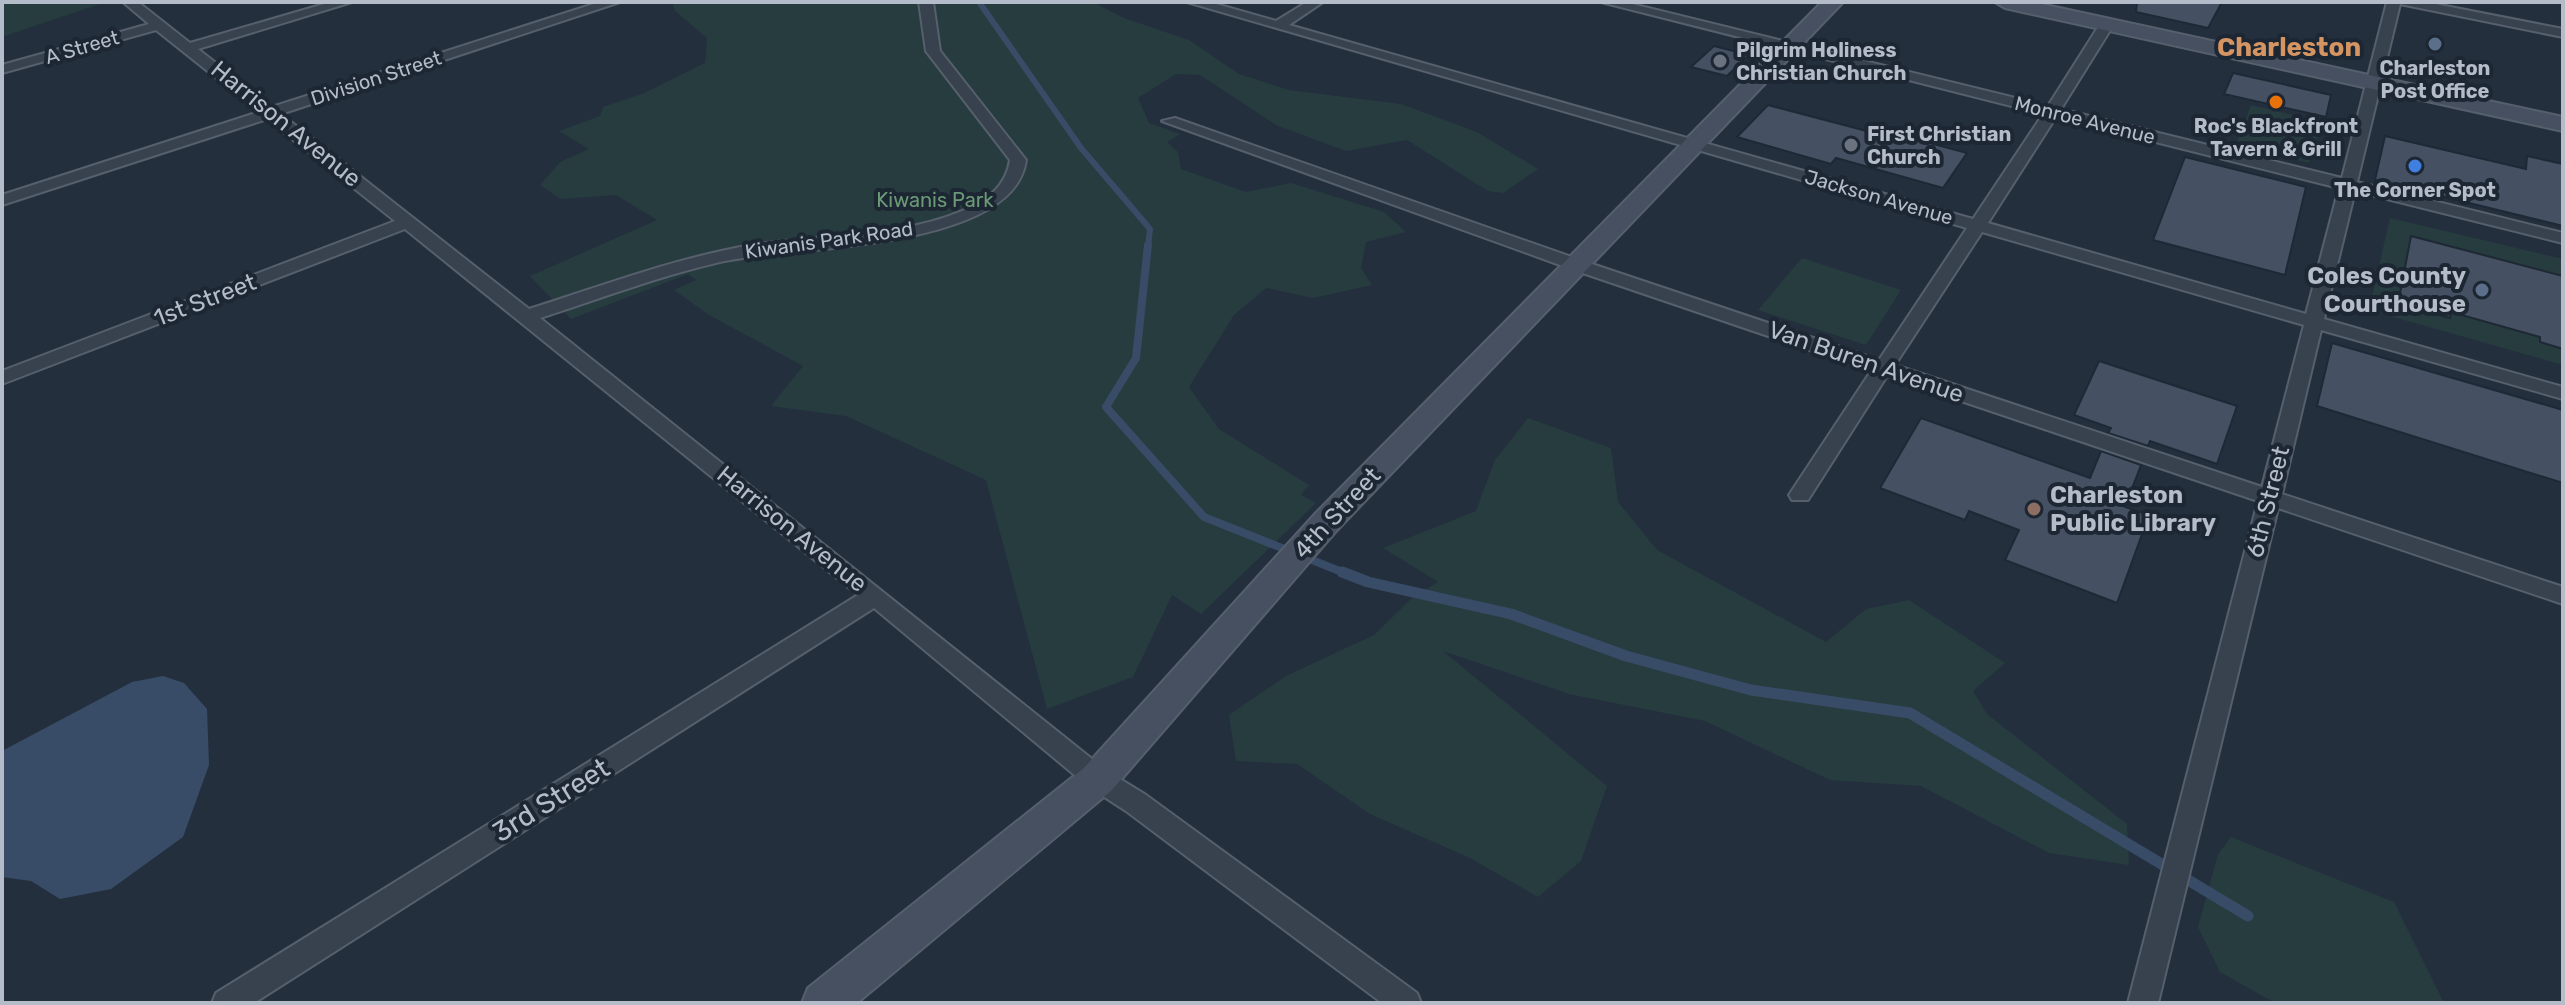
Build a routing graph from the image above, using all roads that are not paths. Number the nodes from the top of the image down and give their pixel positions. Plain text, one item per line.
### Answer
1 (130, 2) edge
2 (345, 2) edge
3 (613, 2) edge
4 (926, 2) edge
5 (1194, 2) edge
6 (1316, 2) edge
7 (1608, 2) edge
8 (1833, 2) edge
9 (2005, 2) edge
10 (2118, 2) edge
11 (2394, 2) edge
12 (2405, 2) edge
13 (162, 24) junction
14 (2107, 24) junction
15 (1277, 26) junction
16 (2563, 33) edge
17 (188, 45) junction
18 (1788, 46) junction
19 (2, 69) edge
20 (2374, 83) junction
21 (271, 112) junction
22 (2053, 112) junction
23 (1170, 121) dead end
24 (2563, 124) edge
25 (1691, 144) junction
26 (2348, 185) junction
27 (2, 200) edge
28 (408, 222) junction
29 (1975, 224) junction
30 (2563, 238) edge
31 (1577, 265) junction
32 (527, 316) junction
33 (2314, 322) junction
34 (1881, 367) junction
35 (2, 378) edge
36 (2563, 393) edge
37 (1800, 495) dead end
38 (2270, 497) junction
39 (875, 596) junction
40 (2563, 596) edge
41 (1098, 779) junction
42 (227, 1003) edge
43 (824, 1003) edge
44 (1406, 1003) edge
45 (2143, 1003) edge

1 - 13 street, Harrison Avenue
2 - 17 street
3 - 21 street, Division Street
4 - 32 street, Kiwanis Park Road
5 - 15 street, Jackson Avenue
6 - 15 street
7 - 18 street, Monroe Avenue
8 - 18 street, 4th Street
9 - 14 street
10 - 14 street
11 - 20 street, 6th Street
12 - 16 street
13 - 17 street, Harrison Avenue
13 - 19 street, A Street
14 - 20 street
14 - 22 street
15 - 25 street, Jackson Avenue
17 - 21 street, Harrison Avenue
18 - 22 street, Monroe Avenue
18 - 25 street, 4th Street
20 - 24 street
20 - 26 street, 6th Street
21 - 27 street, Division Street
21 - 28 street, Harrison Avenue
22 - 26 street, Monroe Avenue
22 - 29 street
23 - 31 street, Van Buren Avenue
25 - 29 street, Jackson Avenue
25 - 31 street, 4th Street
26 - 30 street, Monroe Avenue
26 - 33 street, 6th Street
28 - 32 street, Harrison Avenue
28 - 35 street, 1st Street
29 - 33 street, Jackson Avenue
29 - 34 street
31 - 34 street, Van Buren Avenue
31 - 41 street, 4th Street
32 - 39 street, Harrison Avenue
33 - 36 street, Jackson Avenue
33 - 38 street, 6th Street
34 - 37 street
34 - 38 street, Van Buren Avenue
38 - 40 street, Van Buren Avenue
38 - 45 street, 6th Street
39 - 41 street, Harrison Avenue
39 - 42 street, 3rd Street
41 - 43 street, 4th Street
41 - 44 street, Harrison Avenue

